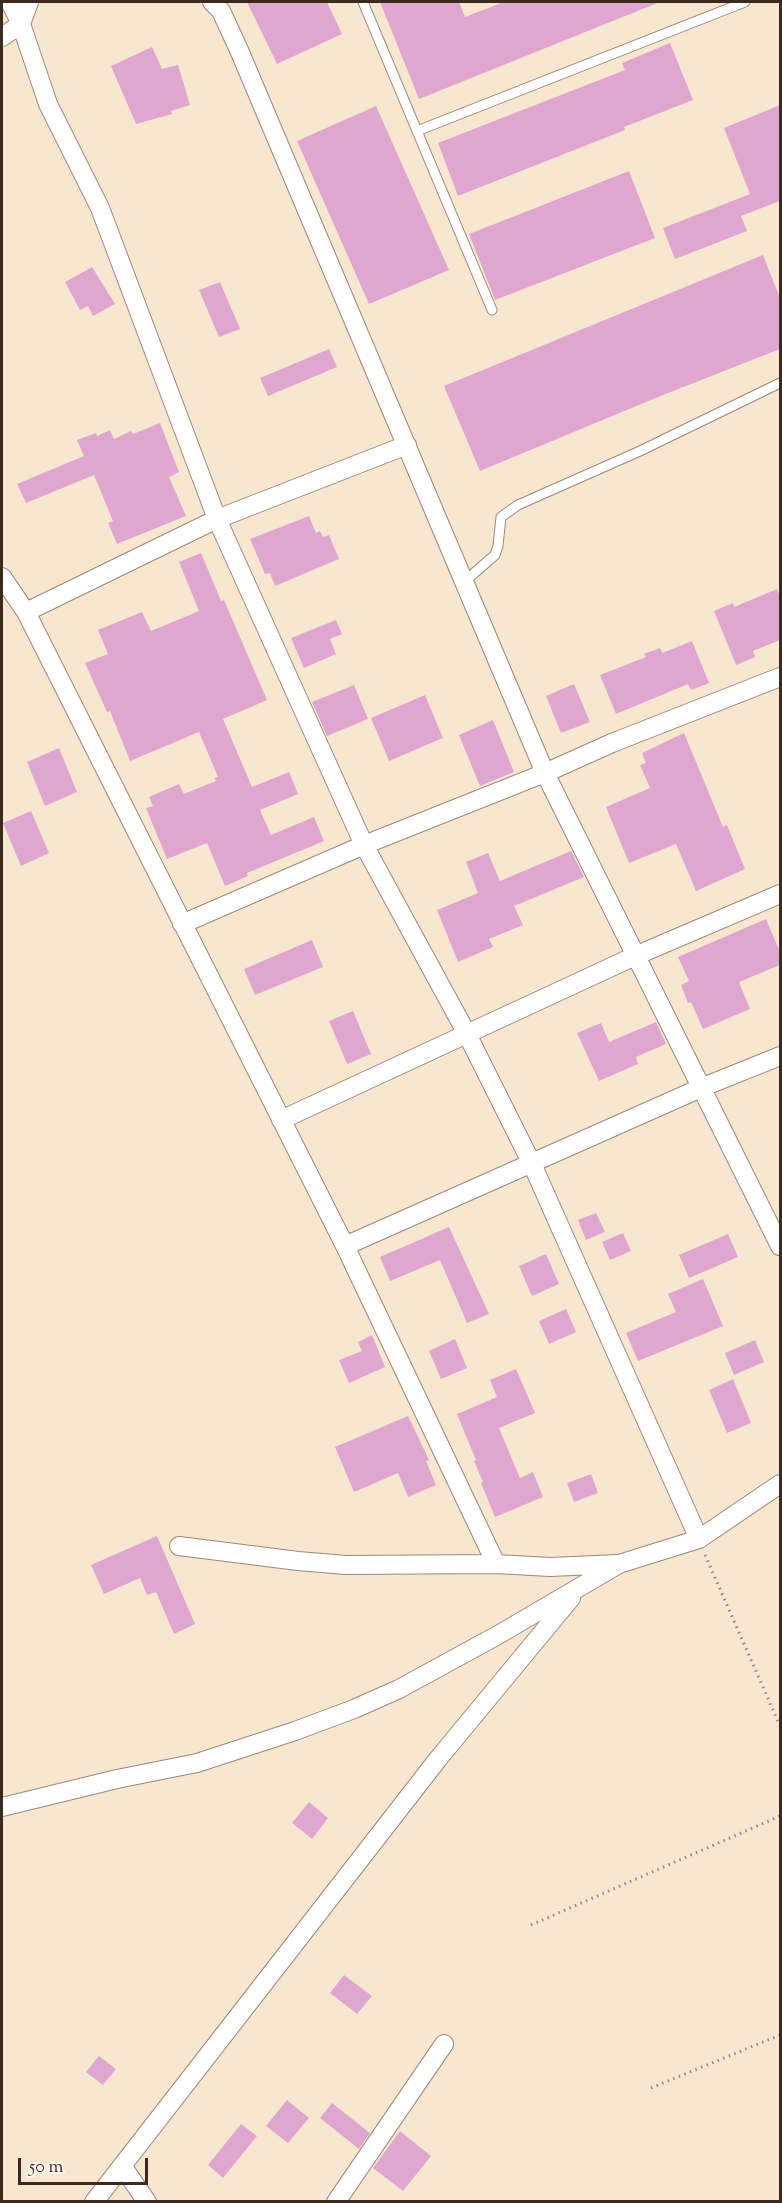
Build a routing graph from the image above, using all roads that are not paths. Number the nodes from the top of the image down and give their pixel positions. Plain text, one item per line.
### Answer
1 (10, 2) edge
2 (29, 2) edge
3 (213, 2) edge
4 (363, 2) edge
5 (745, 2) edge
6 (21, 24) junction
7 (2, 37) edge
8 (417, 131) junction
9 (492, 310) dead end
10 (780, 383) edge
11 (407, 445) junction
12 (217, 519) junction
13 (2, 577) edge
14 (465, 581) junction
15 (26, 612) junction
16 (780, 677) edge
17 (545, 772) junction
18 (364, 845) junction
19 (780, 894) edge
20 (182, 924) junction
21 (635, 956) junction
22 (467, 1034) junction
23 (780, 1056) edge
24 (703, 1087) junction
25 (281, 1120) junction
26 (532, 1164) junction
27 (345, 1246) junction
28 (780, 1246) edge
29 (780, 1484) edge
30 (699, 1539) junction
31 (179, 1546) dead end
32 (496, 1564) junction
33 (619, 1564) junction
34 (580, 1587) junction
35 (2, 1807) edge
36 (444, 2044) dead end
37 (123, 2167) junction
38 (94, 2202) edge
39 (147, 2202) edge
40 (336, 2202) edge

1 - 6 street
2 - 6 street
3 - 11 street
4 - 8 lane
5 - 8 lane
6 - 7 street
6 - 12 street
8 - 9 lane
10 - 14 lane
11 - 12 street
11 - 14 street
12 - 15 street
12 - 18 street
13 - 15 street
14 - 17 street
15 - 20 street
16 - 17 street
17 - 18 street
17 - 21 street
18 - 20 street
18 - 22 street
19 - 21 street
20 - 25 street
21 - 22 street
21 - 24 street
22 - 25 street
22 - 26 street
23 - 24 street
24 - 26 street
24 - 28 street
25 - 27 street
26 - 27 street
26 - 30 street
27 - 32 street
29 - 30 street
30 - 33 street
31 - 32 street
32 - 33 street
33 - 34 street
34 - 35 street
34 - 37 street
36 - 40 street
37 - 38 street
37 - 39 street

